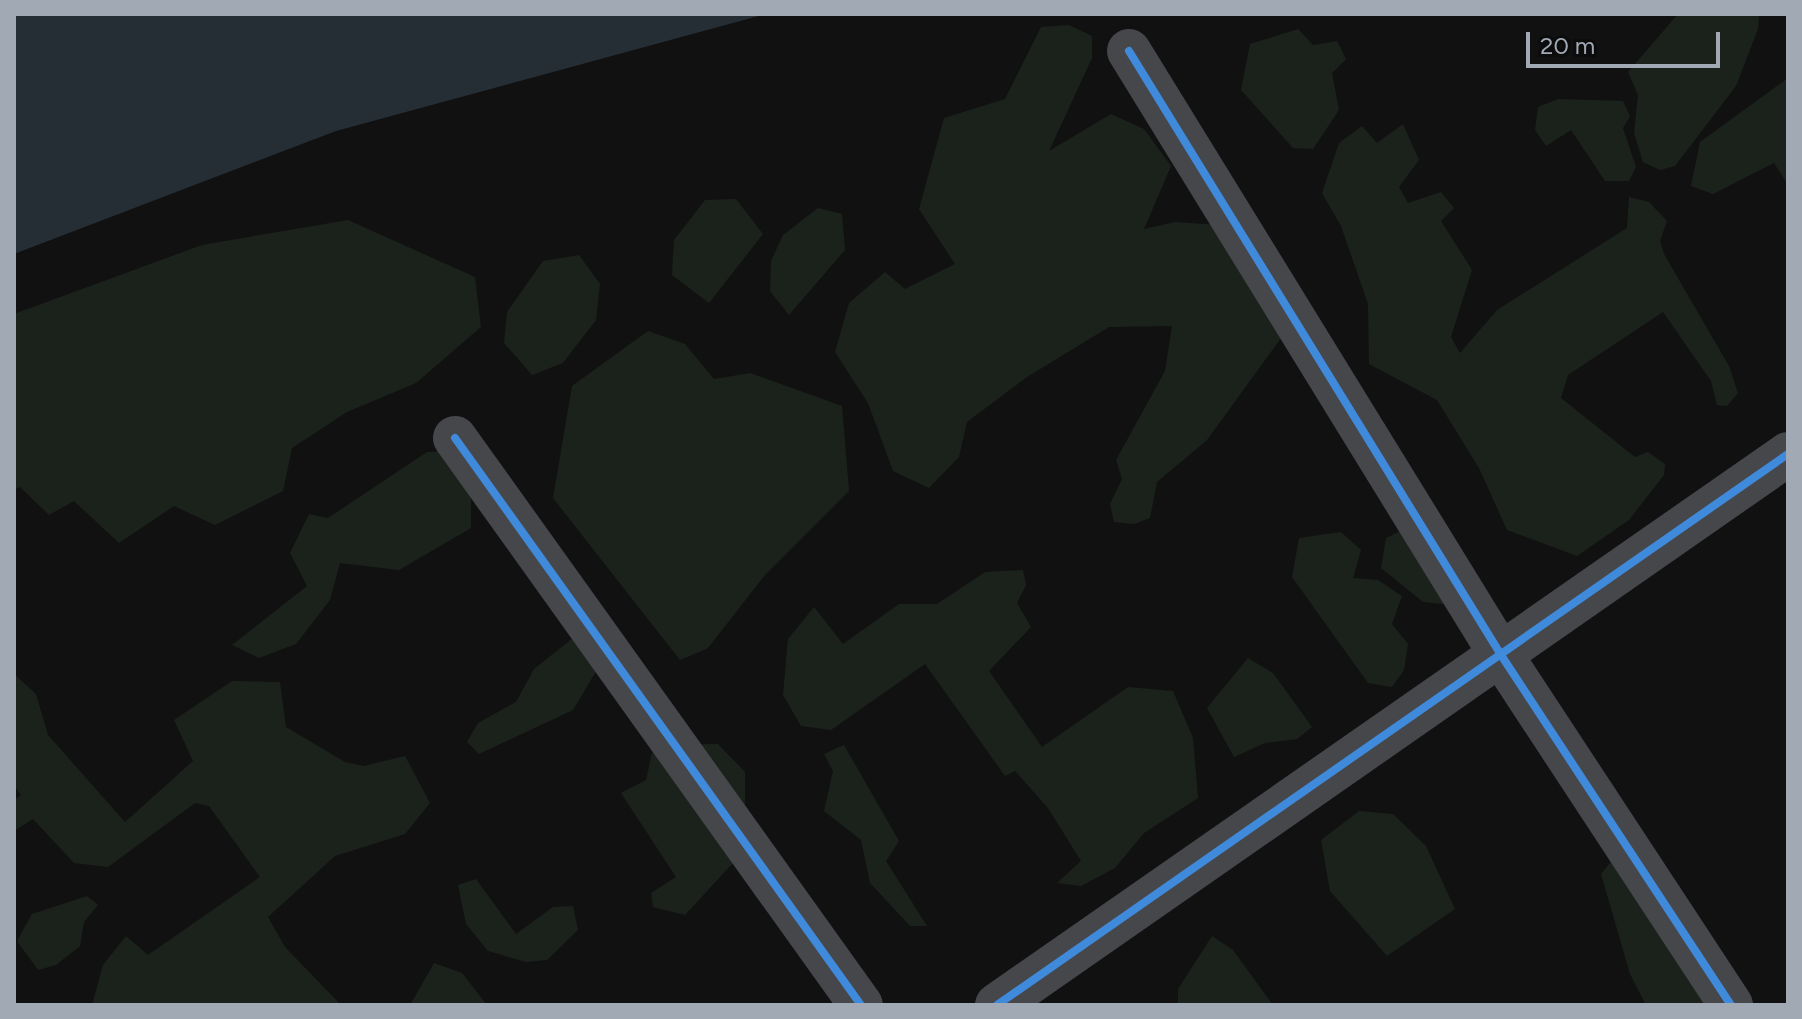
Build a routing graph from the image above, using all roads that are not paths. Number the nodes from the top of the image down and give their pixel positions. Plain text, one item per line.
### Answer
1 (1129, 51) dead end
2 (455, 438) dead end
3 (1788, 454) edge
4 (1501, 655) junction
5 (861, 1005) edge
6 (997, 1005) edge
7 (1731, 1005) edge

1 - 4 street
2 - 5 street
3 - 4 street
4 - 6 street
4 - 7 street

